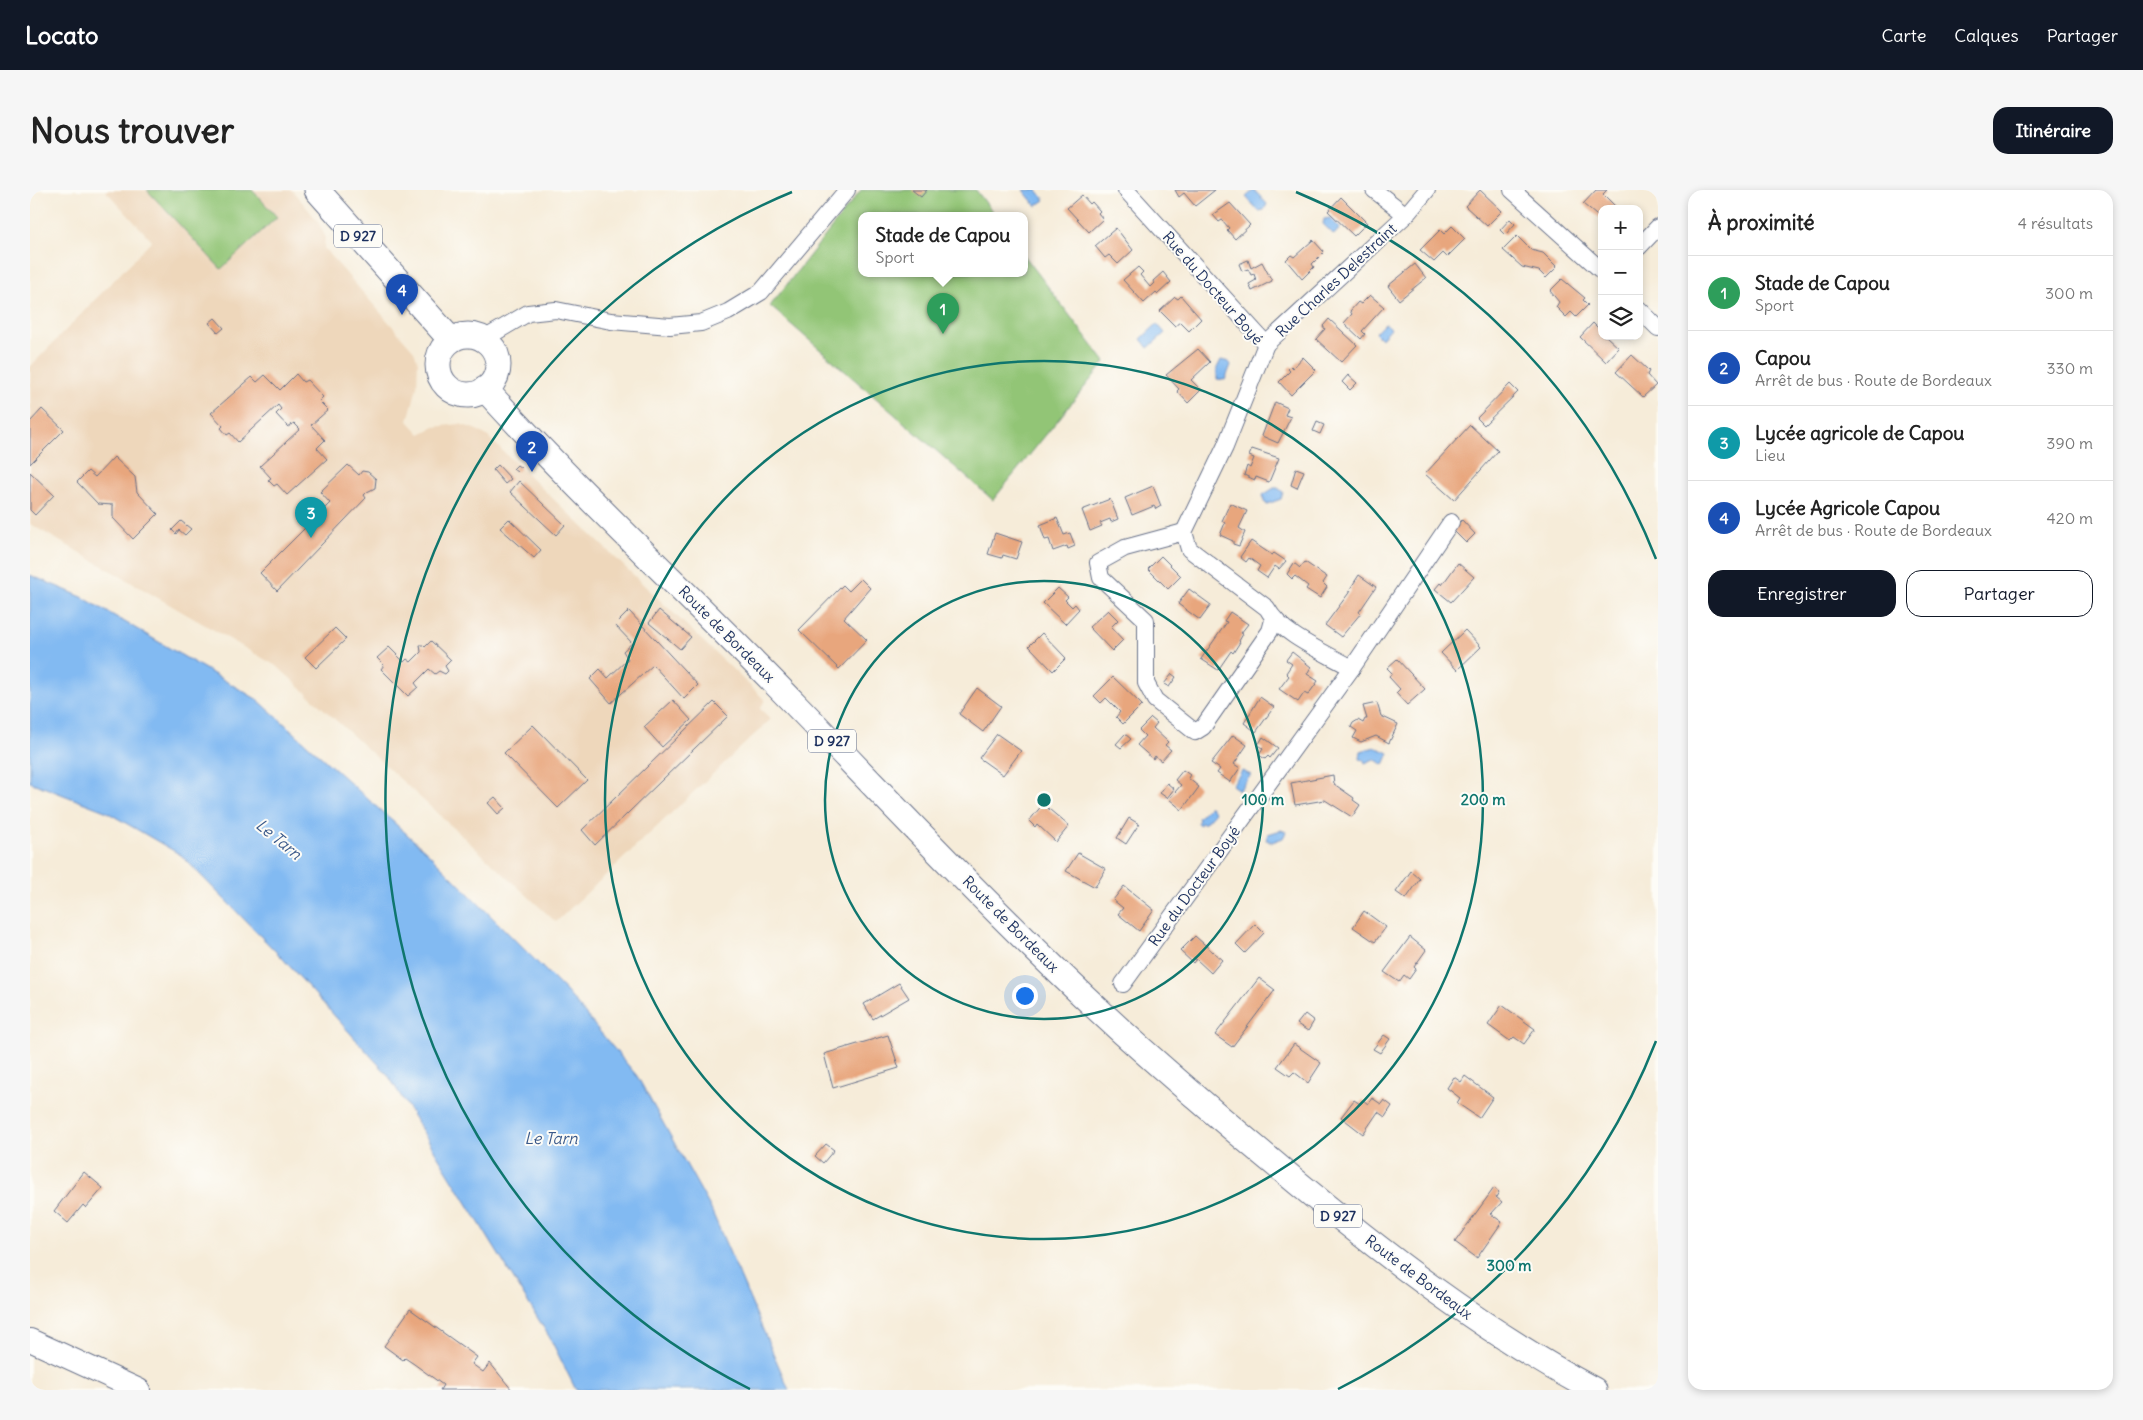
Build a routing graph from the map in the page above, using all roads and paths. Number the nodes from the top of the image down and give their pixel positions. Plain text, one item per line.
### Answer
1 (317, 190) edge
2 (847, 190) edge
3 (1126, 190) edge
4 (1374, 190) edge
5 (1427, 190) edge
6 (1512, 190) edge
7 (1406, 215) junction
8 (1658, 227) edge
9 (1643, 243) edge
10 (1598, 267) edge
11 (1643, 313) edge
12 (1658, 328) edge
13 (484, 339) junction
14 (451, 340) junction
15 (1266, 344) junction
16 (485, 390) junction
17 (1451, 522) dead end
18 (1184, 532) junction
19 (1274, 620) junction
20 (1352, 668) junction
21 (1123, 984) dead end
22 (30, 1340) edge
23 (138, 1390) edge
24 (1594, 1390) edge

1 - 14 main road, D 927
2 - 13 street
3 - 15 street, Rue du Docteur Boyé
4 - 7 street, Rue Charles Delestraint
5 - 7 street, Rue Charles Delestraint
6 - 10 street
7 - 15 street, Rue Charles Delestraint
8 - 9 street
11 - 12 street
13 - 14 main road
13 - 16 main road
14 - 16 main road
15 - 18 street, Rue du Docteur Boyé
16 - 24 main road, Route de Bordeaux / D 927
17 - 20 street, Rue du Docteur Boyé
18 - 19 street
18 - 19 street
19 - 20 street
20 - 21 street, Rue du Docteur Boyé
22 - 23 main road

